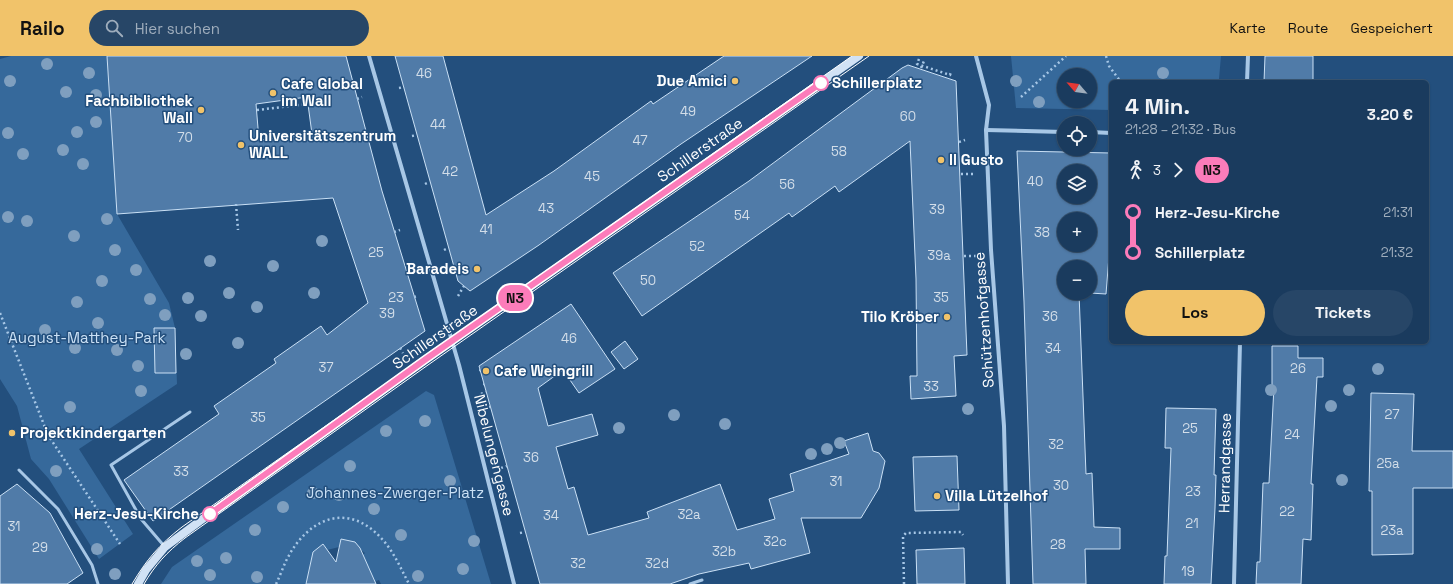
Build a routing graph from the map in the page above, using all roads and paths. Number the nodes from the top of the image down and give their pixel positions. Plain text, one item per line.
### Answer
1 (369, 56) edge
2 (859, 56) edge
3 (976, 56) edge
4 (1066, 56) edge
5 (1106, 56) edge
6 (1248, 56) edge
7 (919, 59) dead end
8 (924, 60) dead end
9 (921, 67) junction
10 (951, 72) dead end
11 (1120, 80) edge
12 (1247, 80) edge
13 (404, 87) dead end
14 (399, 88) dead end
15 (362, 97) dead end
16 (1021, 97) dead end
17 (357, 99) dead end
18 (308, 104) dead end
19 (257, 110) dead end
20 (986, 130) junction
21 (1057, 132) edge
22 (1097, 132) edge
23 (1109, 133) edge
24 (417, 135) dead end
25 (412, 136) dead end
26 (965, 140) dead end
27 (959, 142) dead end
28 (960, 174) dead end
29 (974, 174) dead end
30 (429, 182) dead end
31 (425, 184) dead end
32 (236, 204) dead end
33 (238, 230) dead end
34 (400, 230) dead end
35 (394, 232) dead end
36 (448, 248) dead end
37 (444, 250) dead end
38 (977, 256) dead end
39 (964, 258) dead end
40 (464, 286) dead end
41 (418, 296) dead end
42 (458, 296) dead end
43 (414, 297) dead end
44 (0, 313) edge
45 (452, 342) junction
46 (1240, 344) edge
47 (400, 348) dead end
48 (403, 353) dead end
49 (486, 392) dead end
50 (481, 394) dead end
51 (190, 412) dead end
52 (507, 466) dead end
53 (501, 468) dead end
54 (19, 470) dead end
55 (524, 532) dead end
56 (520, 533) dead end
57 (963, 535) dead end
58 (120, 544) dead end
59 (165, 547) junction
60 (702, 580) dead end
61 (98, 584) edge
62 (138, 584) edge
63 (276, 584) edge
64 (409, 584) edge
65 (514, 584) edge
66 (690, 584) edge
67 (904, 584) edge
68 (1008, 584) edge
69 (1234, 584) edge

1 - 45 street, Nibelungengasse
2 - 45 main road, Schillerstraße
3 - 20 street, Schützenhofgasse
4 - 16 path
5 - 11 path
6 - 12 street
7 - 9 path
8 - 9 path
9 - 10 path
13 - 14 path
15 - 17 path
18 - 19 path
20 - 21 street
20 - 68 street, Schützenhofgasse
22 - 23 street
24 - 25 path
26 - 27 path
28 - 29 path
30 - 31 path
32 - 33 path
34 - 35 path
36 - 37 path
38 - 39 path
40 - 42 path
41 - 43 path
44 - 58 path
45 - 59 main road, Schillerstraße
45 - 65 street, Nibelungengasse
46 - 69 street, Herrandgasse
47 - 48 path
49 - 50 path
51 - 59 lane
52 - 53 path
54 - 61 lane
55 - 56 path
57 - 67 path
59 - 62 main road, Schillerstraße
60 - 66 lane
63 - 64 path

